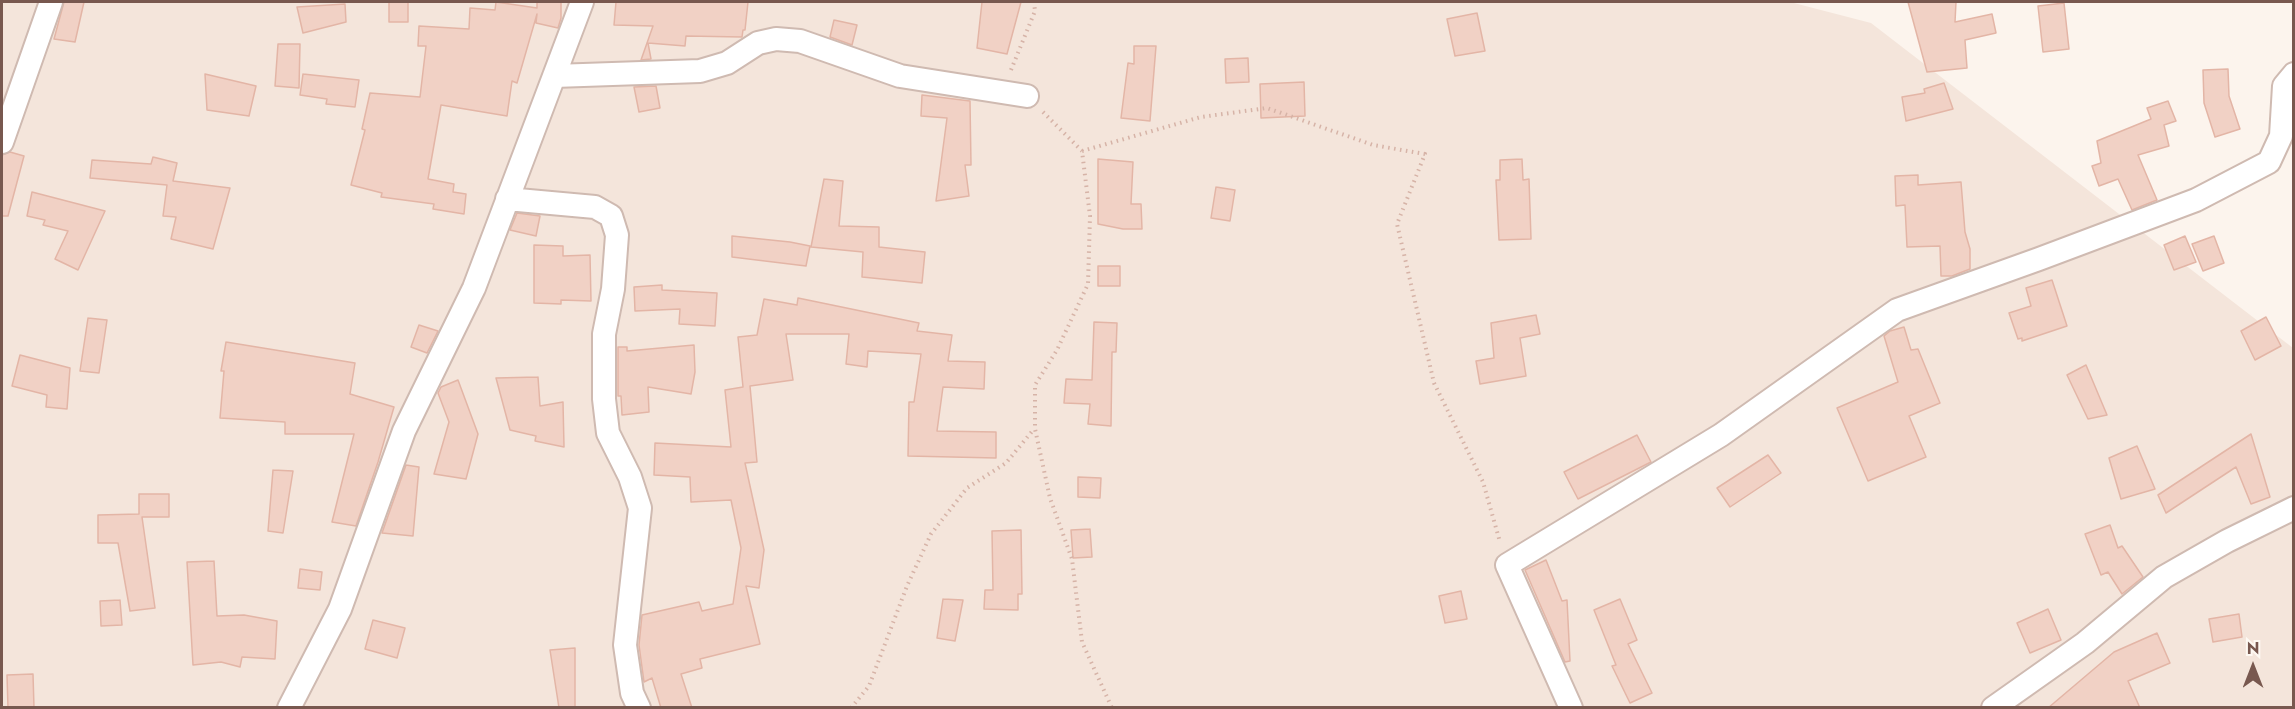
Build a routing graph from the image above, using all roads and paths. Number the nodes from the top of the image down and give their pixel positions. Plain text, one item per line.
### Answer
1 (51, 2) edge
2 (582, 2) edge
3 (1034, 2) edge
4 (2294, 74) edge
5 (554, 76) junction
6 (1027, 96) junction
7 (2, 142) edge
8 (1082, 151) junction
9 (507, 199) junction
10 (1035, 429) junction
11 (2294, 508) edge
12 (1507, 566) junction
13 (290, 708) edge
14 (639, 708) edge
15 (851, 708) edge
16 (1112, 708) edge
17 (1571, 708) edge
18 (1993, 708) edge

1 - 7 street
2 - 5 street
3 - 6 path
4 - 12 street
5 - 6 street
5 - 9 street
6 - 8 path
8 - 10 path
8 - 12 path
9 - 13 street
9 - 14 street
10 - 15 path
10 - 16 path
11 - 18 street
12 - 17 street

